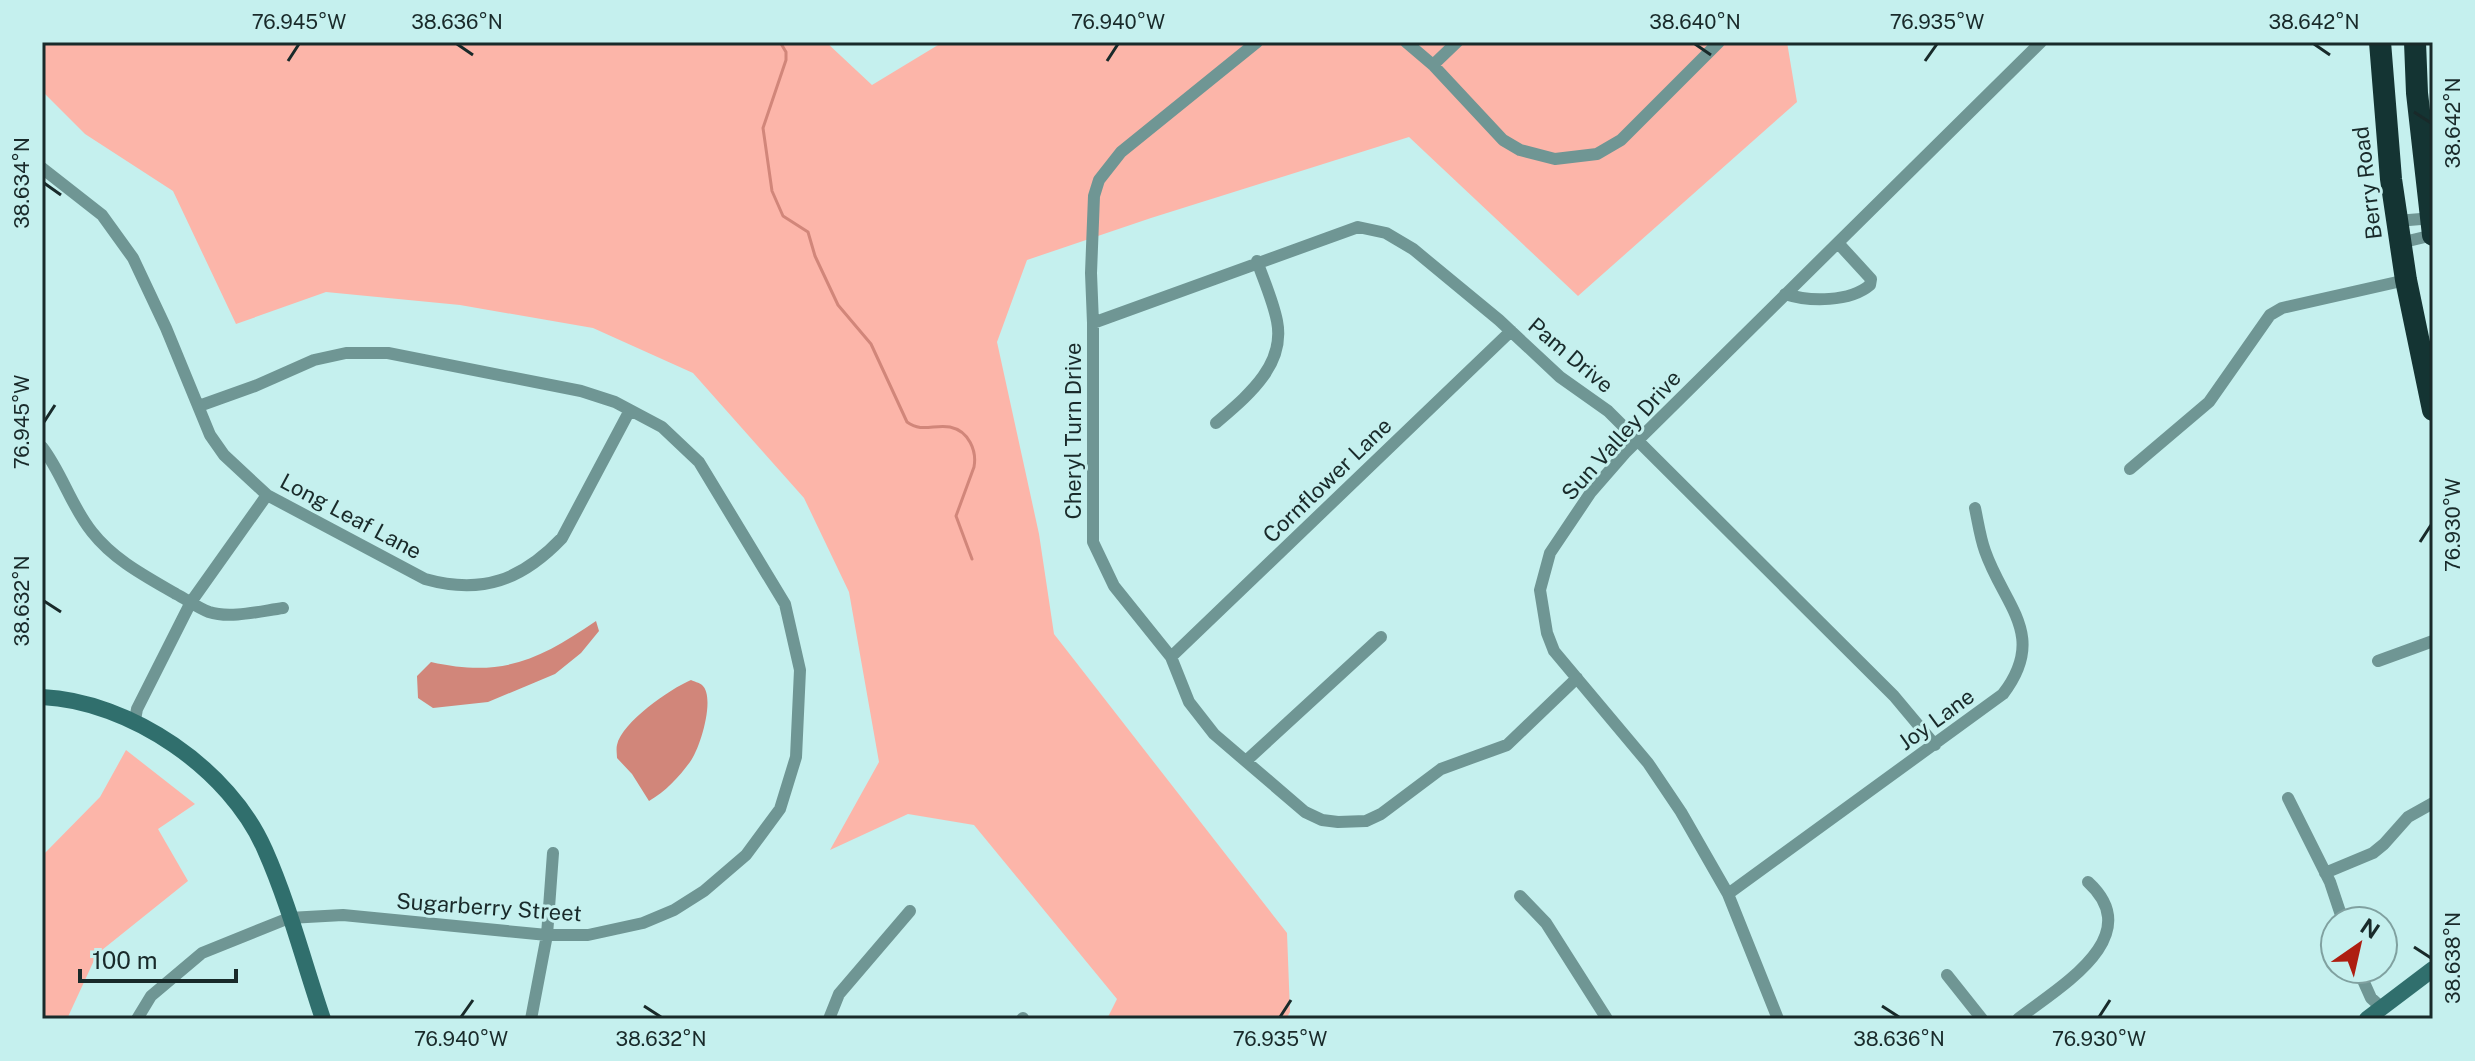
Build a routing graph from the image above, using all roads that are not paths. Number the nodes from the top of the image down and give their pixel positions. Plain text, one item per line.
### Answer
1 (1257, 42) edge
2 (1406, 42) edge
3 (1457, 42) edge
4 (1719, 42) edge
5 (2041, 42) edge
6 (2380, 42) edge
7 (2415, 42) edge
8 (1433, 65) junction
9 (42, 168) edge
10 (2432, 224) edge
11 (2399, 232) junction
12 (1838, 243) junction
13 (1257, 261) junction
14 (2406, 280) junction
15 (1785, 294) junction
16 (1093, 323) junction
17 (1511, 331) junction
18 (199, 406) junction
19 (630, 410) junction
20 (2433, 410) edge
21 (1216, 423) dead end
22 (1638, 442) junction
23 (42, 447) edge
24 (2130, 469) dead end
25 (267, 495) junction
26 (1975, 508) dead end
27 (191, 602) junction
28 (283, 608) dead end
29 (1381, 637) dead end
30 (2433, 641) edge
31 (1171, 657) junction
32 (2378, 661) dead end
33 (1577, 678) junction
34 (42, 697) edge
35 (135, 720) junction
36 (1935, 745) junction
37 (1246, 761) junction
38 (2288, 798) dead end
39 (2433, 803) edge
40 (553, 853) dead end
41 (2325, 873) junction
42 (2088, 882) dead end
43 (1728, 894) junction
44 (1520, 896) dead end
45 (2337, 905) edge
46 (910, 911) dead end
47 (289, 918) junction
48 (547, 935) junction
49 (2433, 969) edge
50 (1947, 975) dead end
51 (2365, 985) edge
52 (2382, 1008) junction
53 (137, 1019) edge
54 (323, 1019) edge
55 (531, 1019) edge
56 (829, 1019) edge
57 (1607, 1019) edge
58 (1778, 1019) edge
59 (1982, 1019) edge
60 (2018, 1019) edge
61 (2367, 1019) edge

1 - 16 street, Cheryl Turn Drive
2 - 8 street
3 - 8 street
4 - 8 street
5 - 12 street, Sun Valley Drive
6 - 11 highway, Berry Road
7 - 10 highway
9 - 18 street, Long Leaf Lane
10 - 11 street
10 - 11 street
11 - 14 highway, Berry Road
12 - 15 street, Sun Valley Drive
12 - 15 street
13 - 16 street, Pam Drive
13 - 17 street, Pam Drive
13 - 21 street
14 - 20 highway, Berry Road
14 - 24 street
15 - 22 street, Sun Valley Drive
16 - 31 street, Cheryl Turn Drive
17 - 22 street, Pam Drive
17 - 31 street, Cornflower Lane
18 - 19 street, Sugarberry Street
18 - 25 street, Long Leaf Lane
19 - 25 street, Long Leaf Lane
19 - 48 street, Sugarberry Street
22 - 33 street, Sun Valley Drive
22 - 36 street, Pam Drive
23 - 27 street
25 - 27 street
26 - 36 street, Joy Lane
27 - 28 street
27 - 35 street
29 - 37 street
30 - 32 street
31 - 37 street, Cheryl Turn Drive
33 - 37 street, Cheryl Turn Drive
33 - 43 street, Sun Valley Drive
34 - 35 street
35 - 47 street
36 - 43 street, Joy Lane
38 - 41 street
39 - 41 street
40 - 48 street
41 - 45 street
42 - 60 street
43 - 58 street, Sun Valley Drive
44 - 57 street
46 - 56 street
47 - 48 street, Sugarberry Street
47 - 53 street, Sugarberry Street
47 - 54 street
48 - 55 street
49 - 52 street
50 - 59 street
51 - 52 street
52 - 61 street

